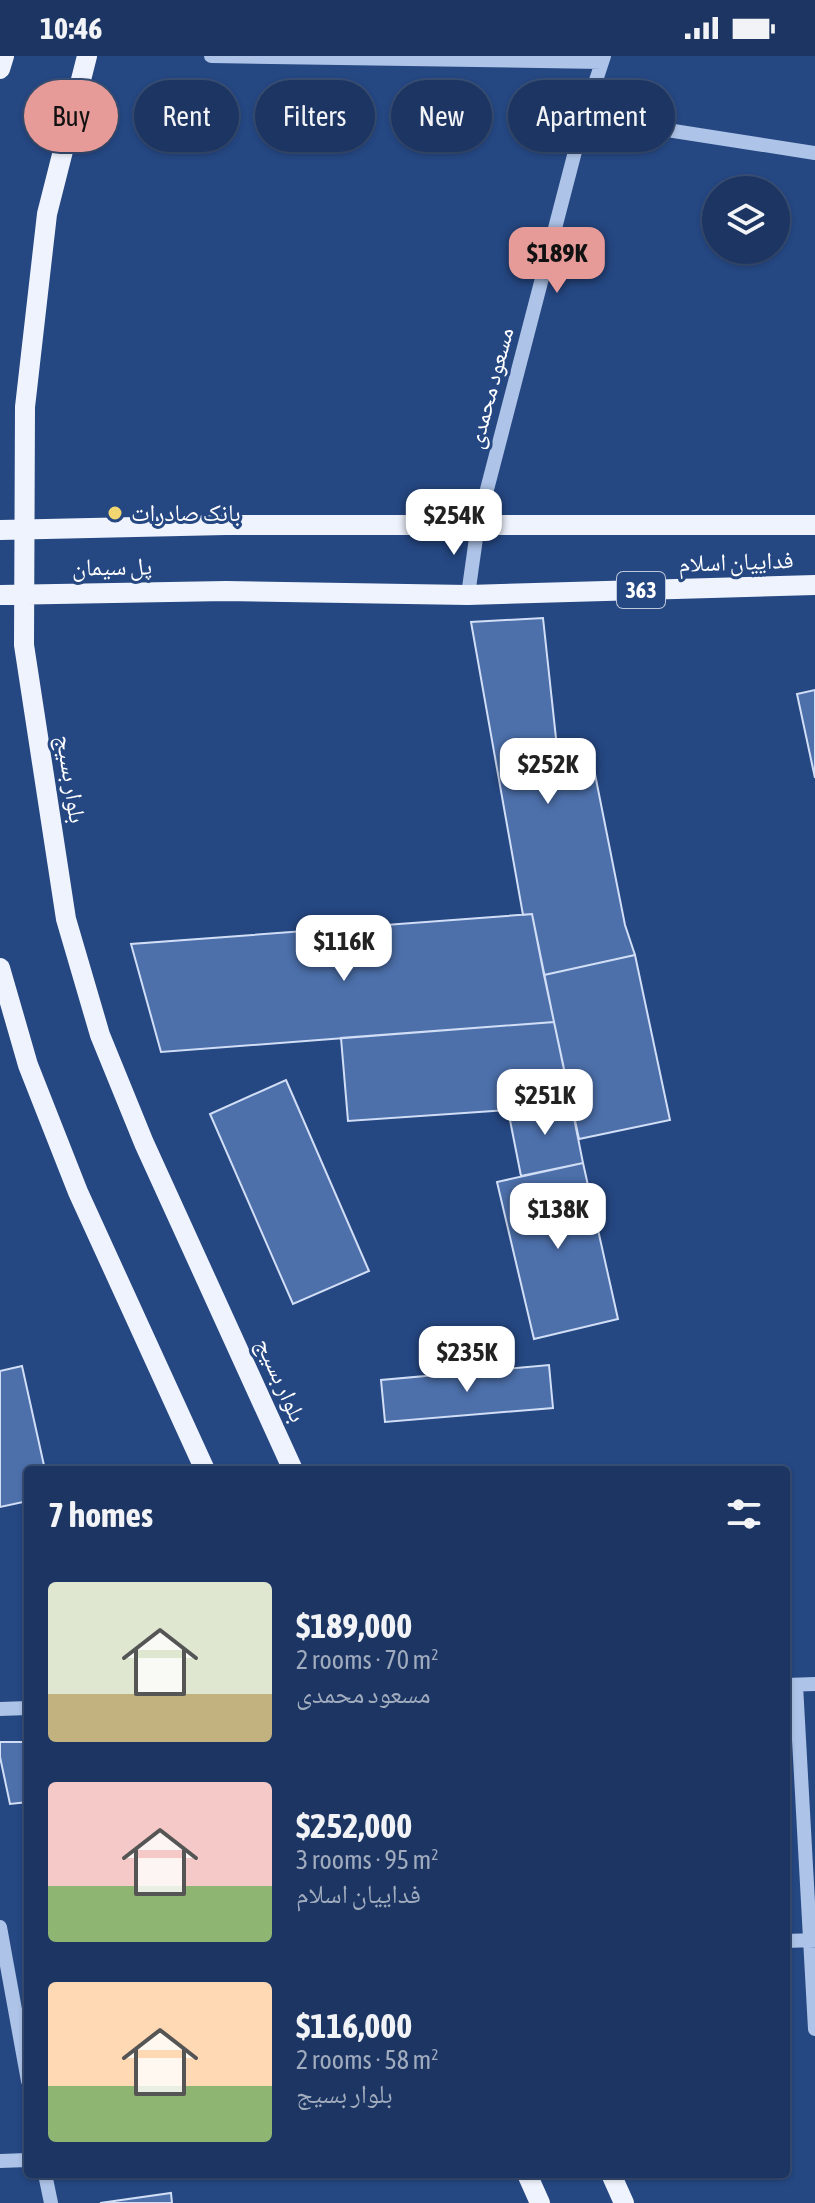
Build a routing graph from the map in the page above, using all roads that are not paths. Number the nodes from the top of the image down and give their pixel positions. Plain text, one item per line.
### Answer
1 (4, 56) edge
2 (87, 56) edge
3 (211, 56) edge
4 (603, 59) edge
5 (0, 66) edge
6 (596, 80) edge
7 (675, 131) edge
8 (575, 152) edge
9 (815, 153) edge
10 (478, 524) junction
11 (226, 525) joint
12 (815, 525) edge
13 (0, 530) edge
14 (815, 585) edge
15 (226, 591) joint
16 (0, 595) edge
17 (468, 595) junction
18 (0, 968) edge
19 (203, 1466) edge
20 (291, 1466) edge
21 (815, 1684) edge
22 (791, 1685) edge
23 (24, 1708) edge
24 (0, 1709) edge
25 (0, 1927) edge
26 (812, 1940) edge
27 (790, 1941) edge
28 (815, 2029) edge
29 (24, 2059) edge
30 (24, 2160) edge
31 (0, 2161) edge
32 (46, 2178) edge
33 (529, 2178) edge
34 (613, 2178) edge
35 (51, 2203) edge
36 (540, 2203) edge
37 (624, 2203) edge

1 - 5 main road
2 - 20 main road, بلوار بسیج
3 - 4 street
4 - 6 street, مسعود محمدی
7 - 9 street
8 - 10 street, مسعود محمدی
10 - 11 main road, فداییان اسلام
10 - 12 main road, فداییان اسلام
10 - 17 street, مسعود محمدی
11 - 13 main road, پل سیمان
14 - 17 main road, فداییان اسلام / 363
15 - 16 main road, پل سیمان / 363
15 - 17 main road, فداییان اسلام / 363
18 - 19 main road
21 - 22 street
22 - 26 street
23 - 24 street
25 - 29 street
26 - 27 street
26 - 28 street
30 - 31 street
32 - 35 street
33 - 36 main road
34 - 37 main road

